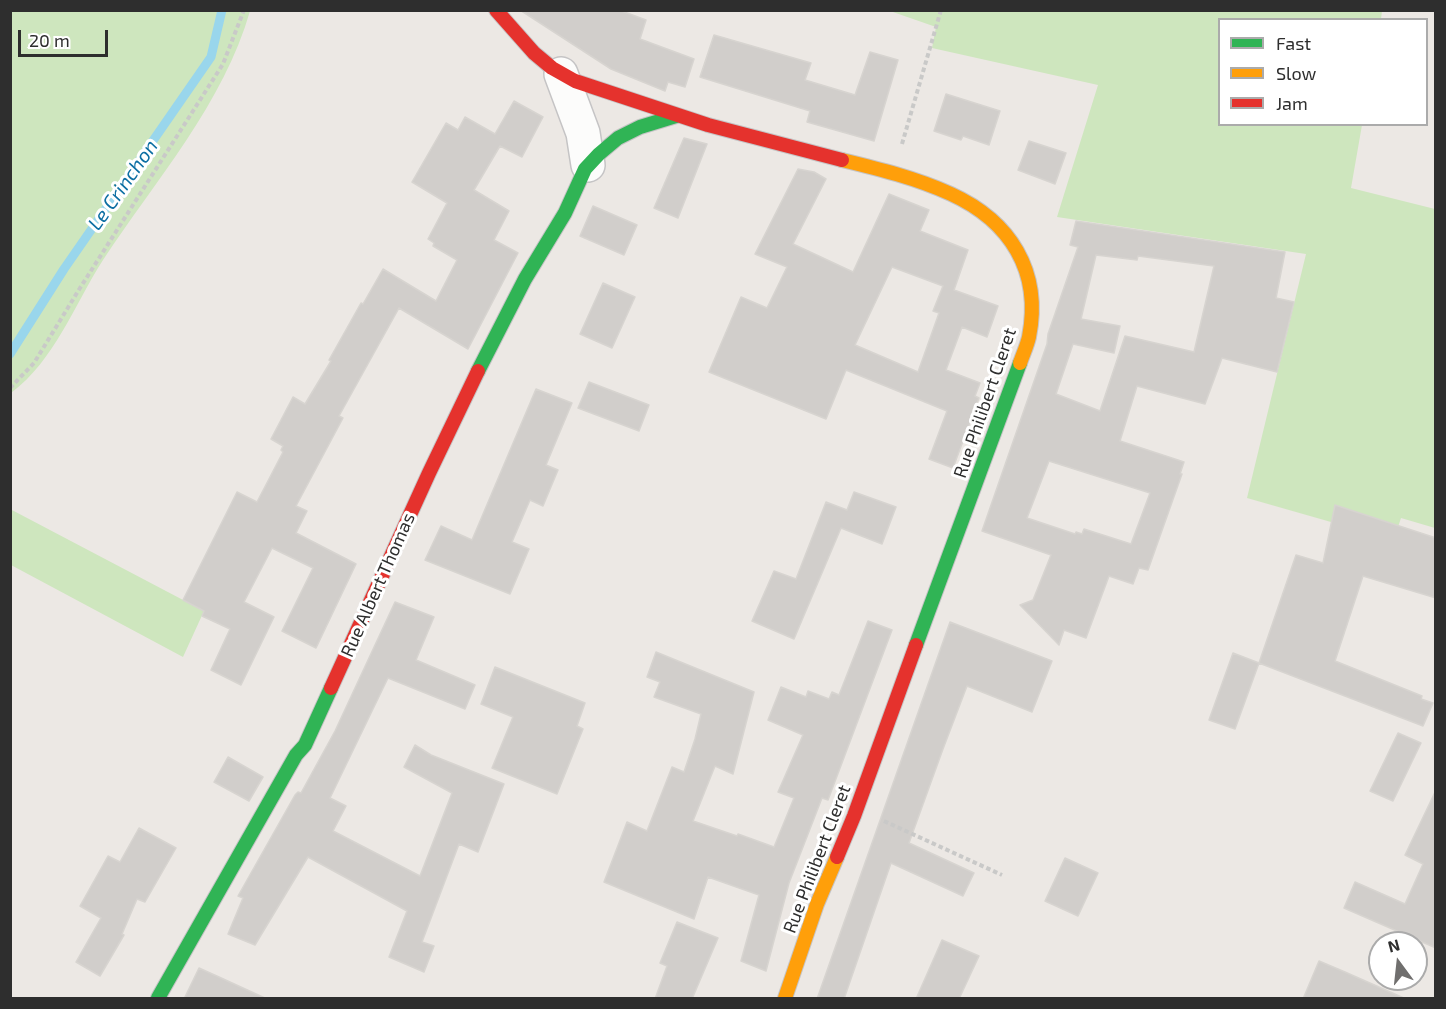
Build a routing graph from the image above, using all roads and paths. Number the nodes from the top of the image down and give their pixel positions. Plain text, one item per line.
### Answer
1 (244, 10) edge
2 (496, 10) edge
3 (941, 10) edge
4 (561, 74) junction
5 (676, 116) junction
6 (588, 165) junction
7 (897, 174) junction
8 (10, 388) edge
9 (856, 808) junction
10 (1002, 875) dead end
11 (158, 999) edge
12 (785, 999) edge

1 - 8 path
2 - 4 street, Rue Philibert Cleret
3 - 7 path
4 - 5 street, Rue Philibert Cleret
4 - 6 street
5 - 6 street, Rue Albert Thomas
5 - 7 street, Rue Philibert Cleret
6 - 11 street, Rue Albert Thomas
7 - 9 street, Rue Philibert Cleret
9 - 10 path
9 - 12 street, Rue Philibert Cleret

